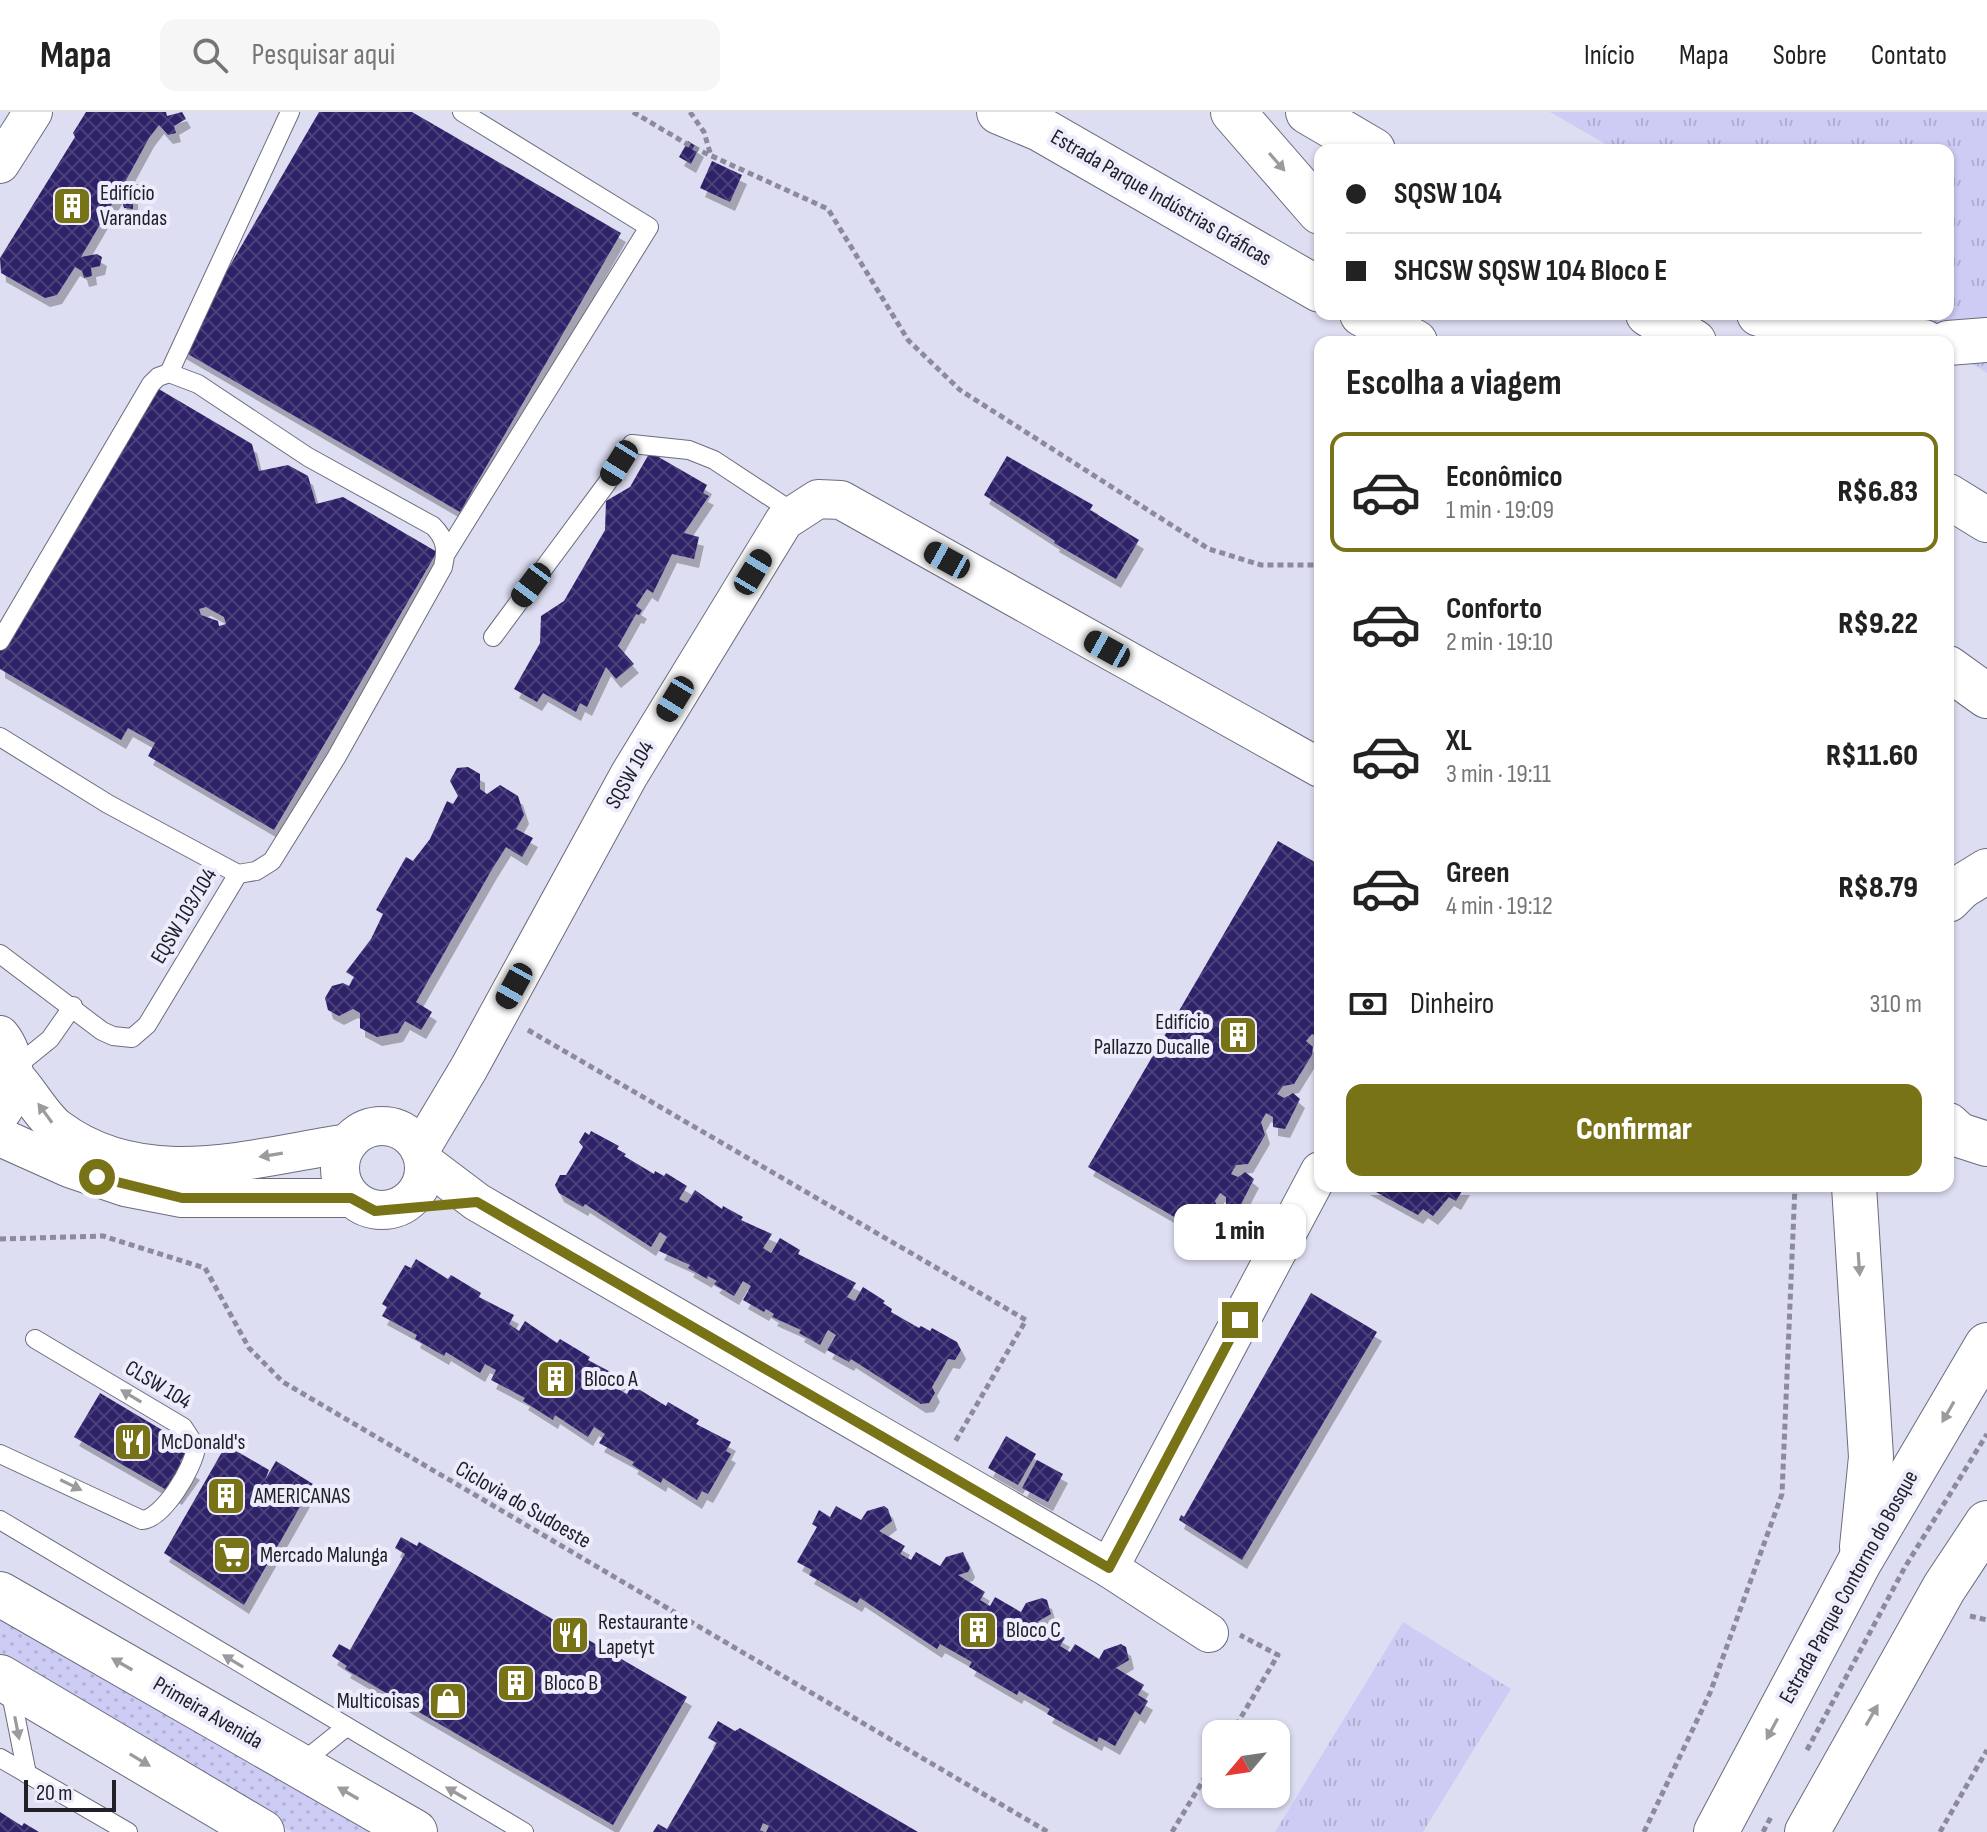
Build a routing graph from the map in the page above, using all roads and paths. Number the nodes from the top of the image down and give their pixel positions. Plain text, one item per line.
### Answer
1 (33, 112) edge
2 (290, 112) edge
3 (462, 112) edge
4 (633, 112) edge
5 (690, 112) edge
6 (999, 112) edge
7 (1233, 112) edge
8 (1308, 112) edge
9 (1363, 144) edge
10 (711, 156) junction
11 (0, 164) edge
12 (1314, 205) edge
13 (1314, 287) edge
14 (1373, 320) edge
15 (1414, 320) edge
16 (1658, 320) edge
17 (1782, 320) edge
18 (1404, 336) edge
19 (1428, 336) edge
20 (1684, 336) edge
21 (1842, 336) edge
22 (1987, 340) edge
23 (1954, 343) edge
24 (169, 373) junction
25 (1954, 500) edge
26 (793, 512) junction
27 (1987, 520) edge
28 (447, 552) junction
29 (1314, 565) edge
30 (493, 637) dead end
31 (0, 641) edge
32 (1954, 672) edge
33 (1987, 696) edge
34 (0, 737) edge
35 (1314, 765) edge
36 (1987, 871) edge
37 (238, 874) junction
38 (1954, 894) edge
39 (0, 954) edge
40 (73, 1006) junction
41 (499, 1013) junction
42 (9, 1060) edge
43 (0, 1114) edge
44 (1954, 1130) edge
45 (0, 1137) edge
46 (348, 1143) junction
47 (1987, 1144) edge
48 (412, 1146) junction
49 (128, 1175) junction
50 (1314, 1181) edge
51 (1795, 1192) edge
52 (1854, 1192) edge
53 (351, 1198) junction
54 (477, 1202) junction
55 (400, 1207) junction
56 (0, 1239) edge
57 (35, 1339) dead end
58 (1987, 1345) edge
59 (1987, 1434) edge
60 (0, 1454) edge
61 (939, 1469) junction
62 (0, 1520) edge
63 (1987, 1523) edge
64 (1987, 1559) edge
65 (1860, 1561) junction
66 (1109, 1568) junction
67 (1944, 1588) junction
68 (0, 1594) edge
69 (1209, 1633) joint
70 (4, 1680) edge
71 (1239, 1720) edge
72 (345, 1728) junction
73 (1987, 1750) edge
74 (0, 1758) edge
75 (1800, 1762) dead end
76 (299, 1764) junction
77 (27, 1774) junction
78 (1202, 1782) edge
79 (1792, 1818) edge
80 (128, 1832) edge
81 (262, 1832) edge
82 (415, 1832) edge
83 (524, 1832) edge
84 (1048, 1832) edge
85 (1172, 1832) edge
86 (1644, 1832) edge
87 (1716, 1832) edge
88 (1763, 1832) edge
89 (1940, 1832) edge

1 - 11 street
2 - 24 lane
3 - 28 lane
4 - 10 path
5 - 10 path
6 - 13 main road, Estrada Parque Indústrias Gráficas
7 -> 12 main road
8 - 9 main road
10 - 29 path
14 - 18 main road
15 - 19 main road
16 - 20 main road
17 - 21 main road
22 - 23 main road
24 - 28 lane
24 - 31 lane
25 - 27 main road
26 - 30 lane
26 - 35 street
26 - 41 street, SQSW 104
28 - 37 lane
32 - 33 main road
34 - 37 lane, EQSW 103/104
36 - 38 main road
37 - 40 lane, EQSW 103/104
39 - 40 lane, EQSW 103/104
40 - 42 lane
41 - 48 street, SQSW 104
41 - 61 path
42 - 43 street
49 -> 42 street
44 - 47 main road
45 - 49 street
46 - 48 street
46 -> 49 street
46 - 53 street
48 - 54 street
48 - 55 street
49 - 53 street
50 - 66 street
51 - 86 path
52 -> 65 main road
53 - 55 street
54 - 55 street
54 - 61 street
56 - 84 path, Ciclovia do Sudoeste
60 -> 57 lane, CLSW 104
58 -> 65 main road, Estrada Parque Contorno do Bosque
59 - 75 path
61 - 66 street
72 -> 62 lane
63 - 67 main road
64 - 67 main road
65 -> 87 main road, Estrada Parque Contorno do Bosque
66 - 69 street
79 -> 67 main road
76 -> 68 main road, Primeira Avenida
69 - 71 path
70 -> 77 lane
70 -> 81 main road
72 - 76 lane
83 -> 72 lane
73 - 89 path
74 - 77 lane
82 -> 76 main road, Primeira Avenida
77 - 80 lane
78 - 85 path
79 - 88 path

